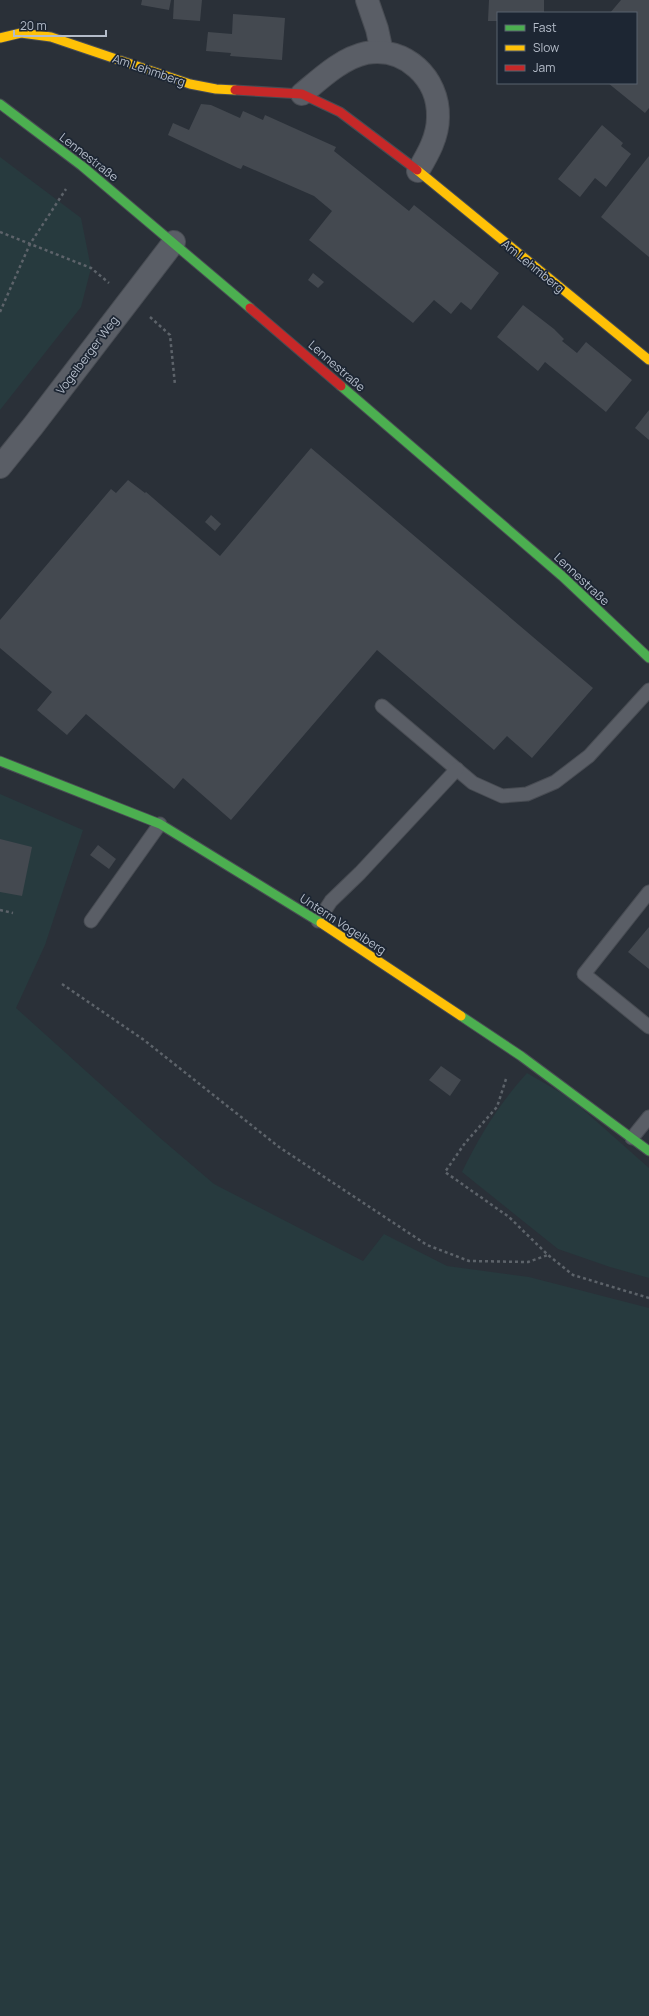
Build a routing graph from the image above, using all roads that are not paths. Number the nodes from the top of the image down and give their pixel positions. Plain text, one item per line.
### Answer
1 (368, 0) edge
2 (0, 38) edge
3 (382, 52) junction
4 (302, 94) junction
5 (0, 104) edge
6 (418, 171) junction
7 (174, 242) junction
8 (649, 360) edge
9 (0, 467) edge
10 (649, 658) edge
11 (649, 690) edge
12 (382, 706) dead end
13 (0, 760) edge
14 (457, 768) junction
15 (160, 824) junction
16 (649, 892) edge
17 (91, 921) dead end
18 (318, 921) junction
19 (649, 1027) edge
20 (649, 1117) edge
21 (632, 1138) junction
22 (649, 1151) edge

1 - 3 street
2 - 4 street, Am Lehmberg
3 - 4 street
3 - 6 street
4 - 6 street, Am Lehmberg
5 - 7 street, Lennestraße
6 - 8 street, Am Lehmberg
7 - 9 street, Vogelberger Weg
7 - 10 street, Lennestraße
11 - 14 lane
12 - 14 lane
13 - 15 street, Unterm Vogelberg
14 - 18 lane
15 - 17 lane
15 - 18 street, Unterm Vogelberg
16 - 19 lane
18 - 21 street, Unterm Vogelberg
20 - 21 lane
21 - 22 street, Unterm Vogelberg

